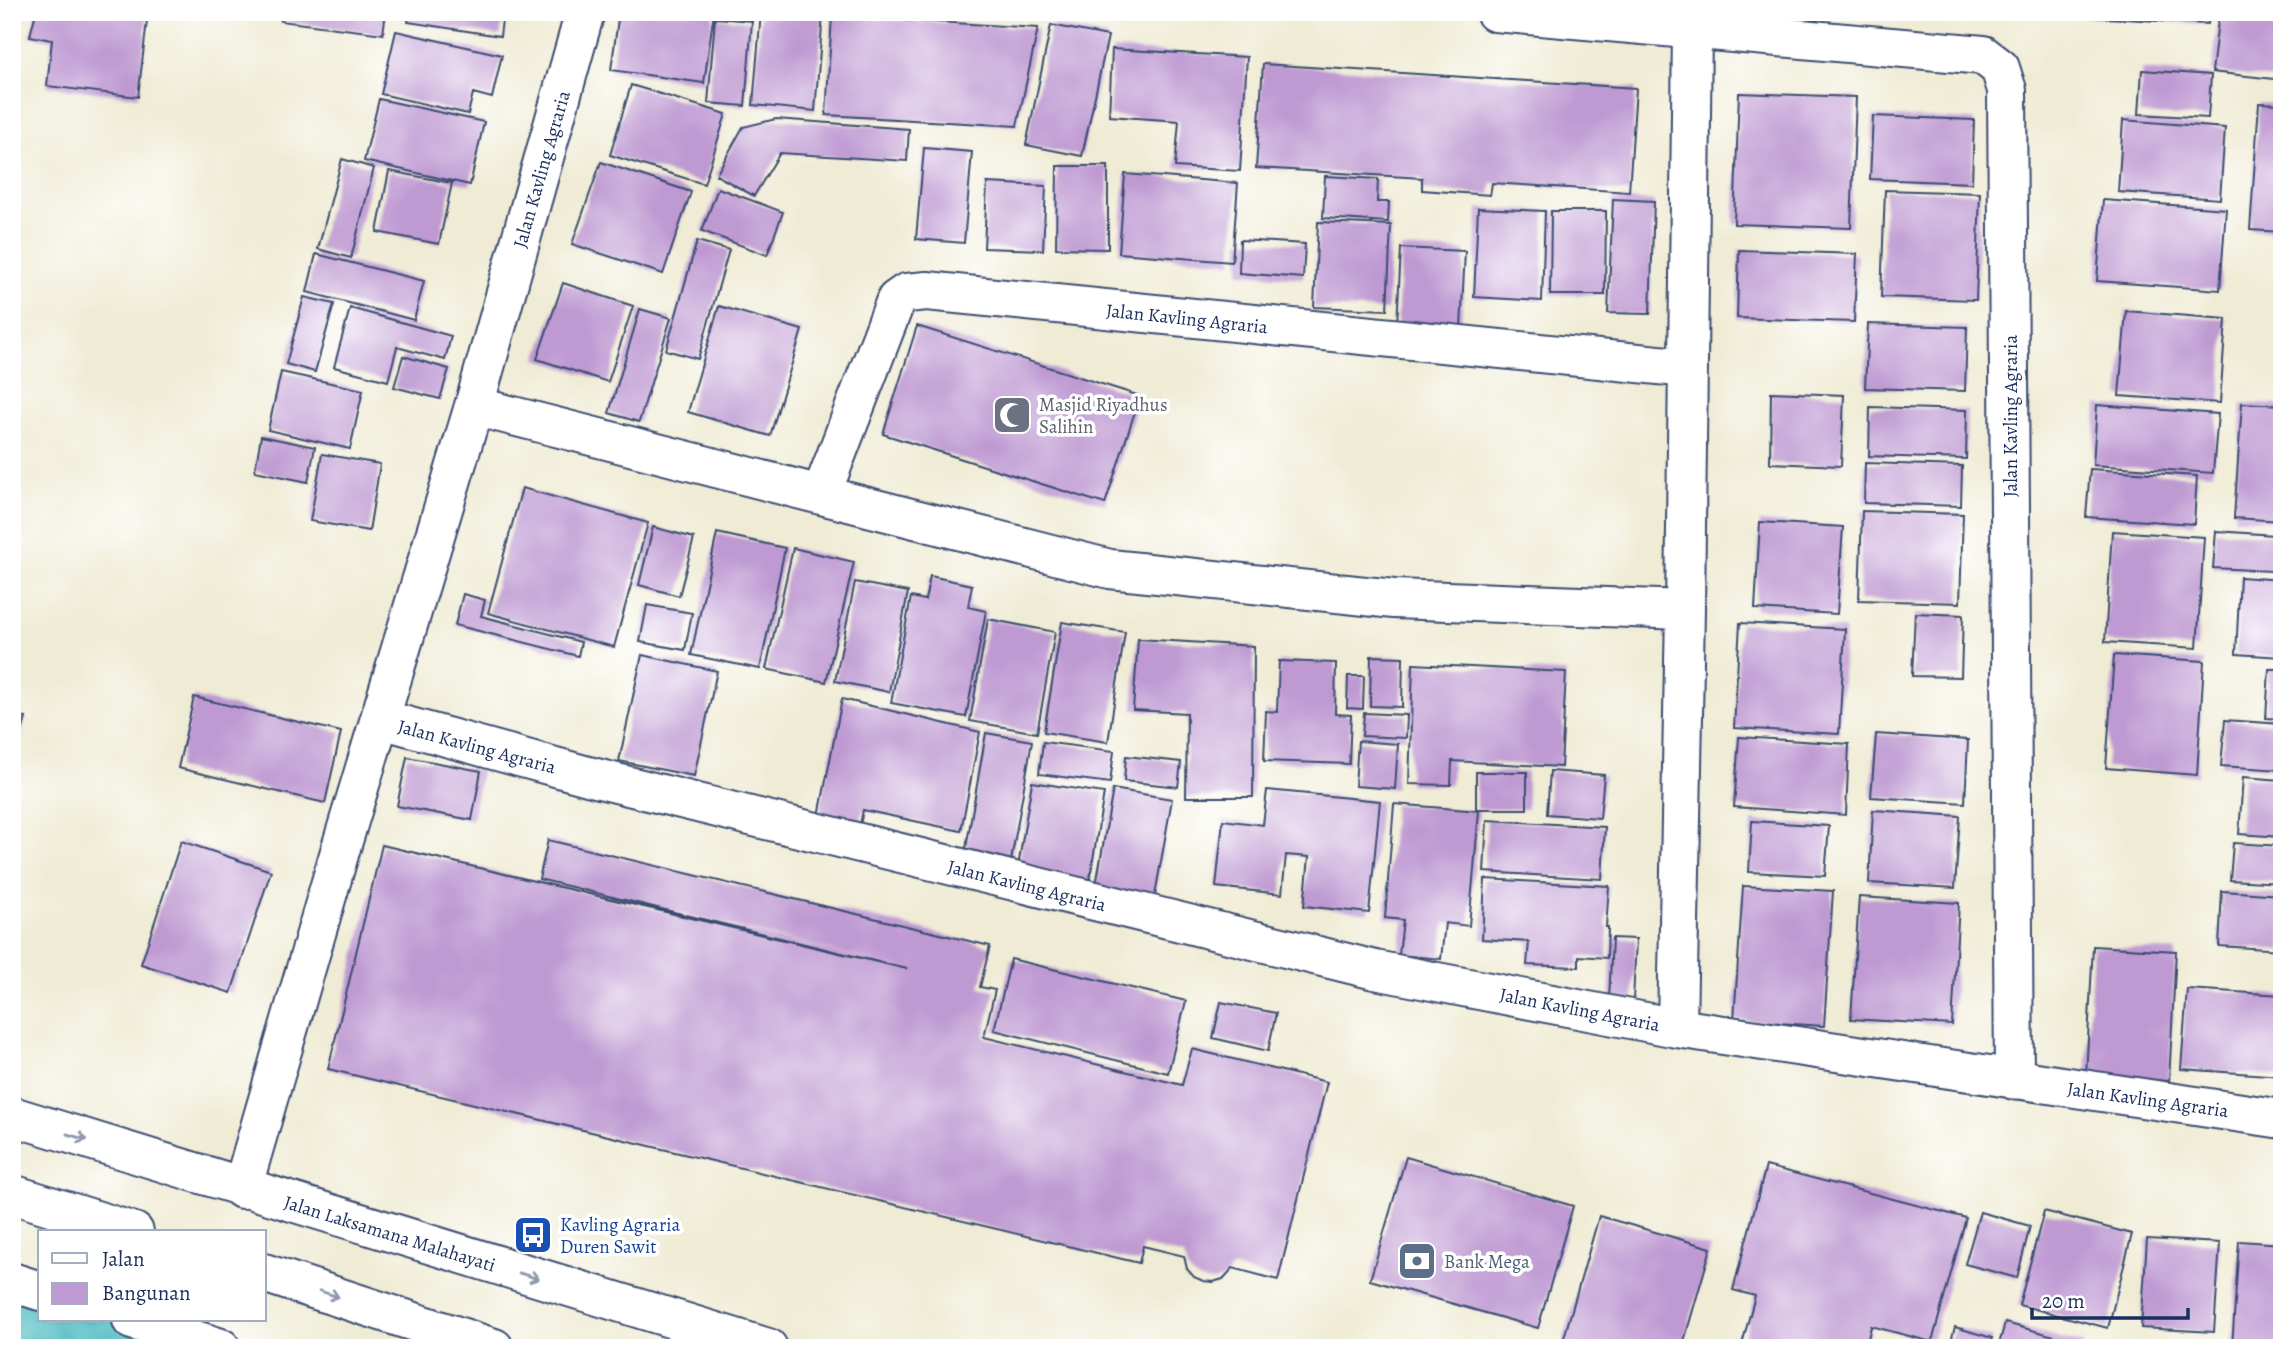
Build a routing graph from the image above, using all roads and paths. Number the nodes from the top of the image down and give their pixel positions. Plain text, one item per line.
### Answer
1 (585, 12) edge
2 (1495, 12) edge
3 (1692, 31) junction
4 (1688, 368) junction
5 (474, 406) junction
6 (821, 495) junction
7 (1685, 610) junction
8 (381, 719) junction
9 (1677, 1028) junction
10 (2014, 1080) junction
11 (12, 1116) edge
12 (2282, 1119) edge
13 (242, 1189) junction
14 (12, 1195) edge
15 (127, 1230) edge
16 (266, 1274) edge
17 (12, 1282) edge
18 (38, 1290) edge
19 (138, 1322) edge
20 (220, 1348) edge
21 (494, 1348) edge
22 (768, 1348) edge

1 - 5 main road, Jalan Kavling Agraria
2 - 3 main road, Jalan Kavling Agraria
3 - 4 main road, Jalan Kavling Agraria
3 - 10 main road, Jalan Kavling Agraria
4 - 6 main road, Jalan Kavling Agraria
4 - 7 main road, Jalan Kavling Agraria
5 - 6 main road
5 - 8 main road, Jalan Kavling Agraria
6 - 7 main road
7 - 9 main road, Jalan Kavling Agraria
8 - 9 main road, Jalan Kavling Agraria
8 - 13 main road, Jalan Kavling Agraria
9 - 10 main road, Jalan Kavling Agraria
10 - 12 main road, Jalan Kavling Agraria
11 -> 13 main road, Jalan Laksamana Malahayati
13 -> 22 main road, Jalan Laksamana Malahayati
14 - 15 main road
16 -> 21 main road
17 - 18 main road
19 - 20 main road

